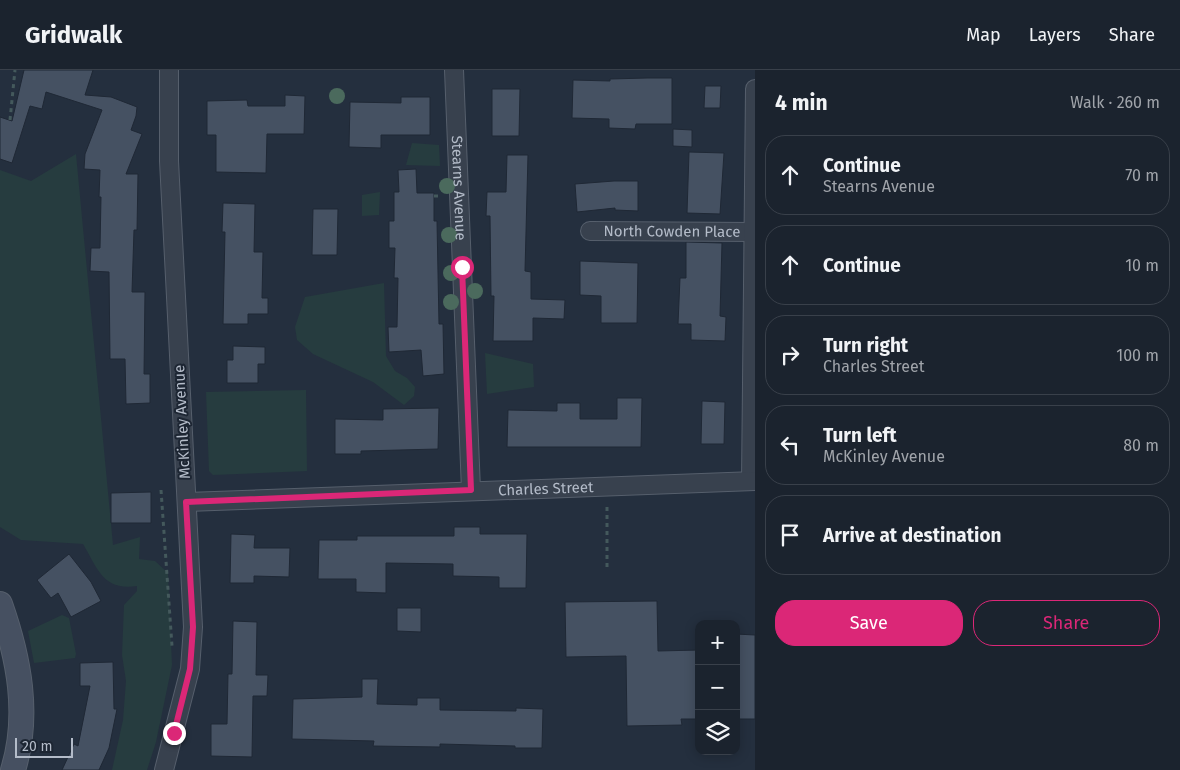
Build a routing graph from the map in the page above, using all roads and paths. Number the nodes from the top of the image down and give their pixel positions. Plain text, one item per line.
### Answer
1 (15, 70) edge
2 (169, 70) edge
3 (454, 70) edge
4 (755, 89) edge
5 (10, 120) dead end
6 (434, 196) dead end
7 (442, 196) dead end
8 (590, 232) dead end
9 (754, 232) edge
10 (753, 481) edge
11 (161, 490) dead end
12 (471, 490) junction
13 (186, 502) junction
14 (607, 507) dead end
15 (607, 567) dead end
16 (0, 604) edge
17 (172, 648) dead end
18 (13, 770) edge
19 (164, 770) edge

1 - 5 path
2 - 13 street, McKinley Avenue
3 - 12 street, Stearns Avenue
4 - 9 street
6 - 7 path
8 - 9 street, North Cowden Place
9 - 10 street
10 - 12 street, Charles Street
11 - 17 path
12 - 13 street, Charles Street
13 - 19 street, McKinley Avenue
14 - 15 path
16 - 18 street

